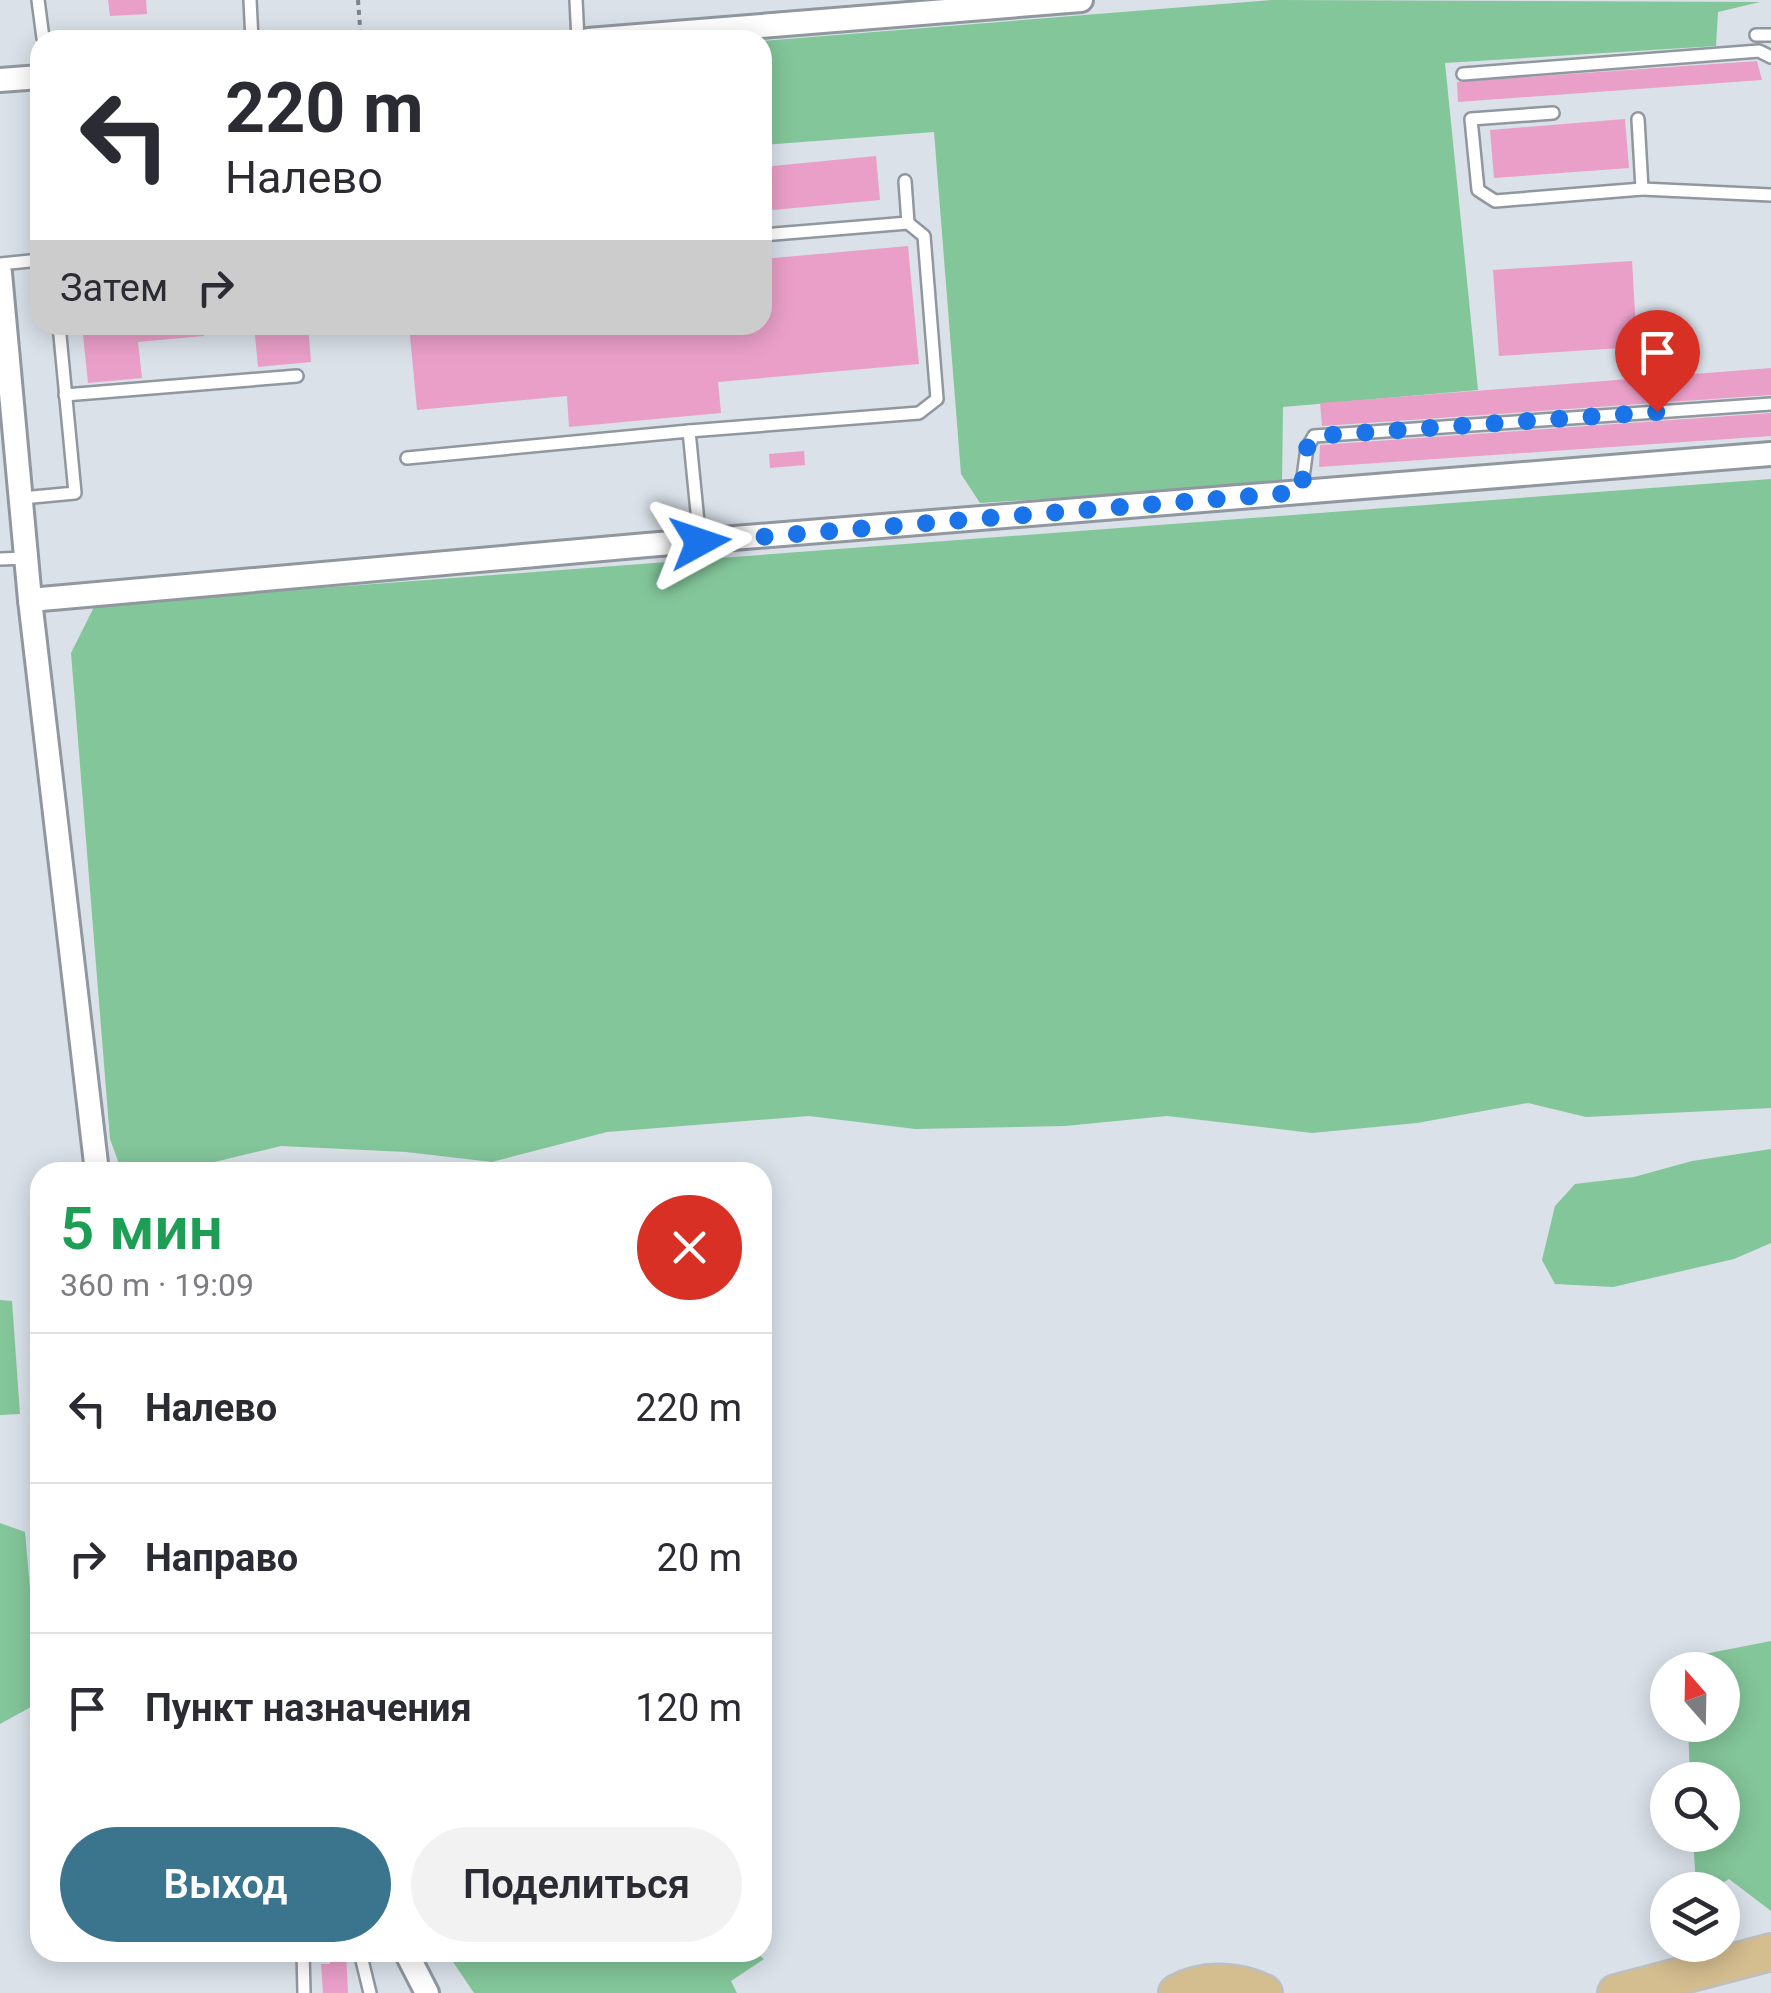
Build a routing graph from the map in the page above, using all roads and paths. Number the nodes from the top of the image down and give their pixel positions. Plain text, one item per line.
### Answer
1 (38, 0) edge
2 (250, 0) edge
3 (358, 0) edge
4 (576, 0) edge
5 (1081, 0) edge
6 (1043, 2) edge
7 (42, 30) edge
8 (252, 30) edge
9 (360, 30) edge
10 (578, 30) edge
11 (708, 30) edge
12 (1771, 35) edge
13 (1756, 36) dead end
14 (1771, 57) edge
15 (1463, 74) dead end
16 (30, 78) edge
17 (0, 80) edge
18 (1553, 114) dead end
19 (1638, 119) dead end
20 (904, 181) dead end
21 (1642, 188) junction
22 (1771, 195) edge
23 (908, 222) junction
24 (772, 234) edge
25 (30, 261) edge
26 (0, 264) edge
27 (0, 272) edge
28 (60, 335) edge
29 (4, 352) edge
30 (297, 376) dead end
31 (66, 394) junction
32 (1771, 404) edge
33 (689, 430) junction
34 (1771, 454) edge
35 (407, 458) dead end
36 (1301, 492) junction
37 (22, 498) junction
38 (700, 542) junction
39 (27, 558) junction
40 (0, 559) edge
41 (30, 600) junction
42 (96, 1162) edge
43 (1771, 1952) edge
44 (303, 1962) edge
45 (362, 1962) edge
46 (410, 1962) edge
47 (423, 1990) edge
48 (304, 1993) edge
49 (370, 1993) edge
50 (1177, 1993) edge
51 (1264, 1993) edge
52 (1616, 1993) edge

1 - 7 lane
2 - 8 lane
3 - 9 path
4 - 10 lane
5 - 6 street
6 - 11 street
12 - 13 lane
14 - 15 lane
16 - 17 street
18 - 21 lane
19 - 21 lane
20 - 23 lane
21 - 22 lane
23 - 24 lane
23 - 33 lane
25 - 26 lane
27 - 29 street
28 - 31 lane
29 - 37 street
30 - 31 lane
31 - 37 lane
32 - 36 lane
33 - 35 lane
33 - 38 lane
34 - 36 street
36 - 38 street
37 - 39 street
38 - 41 street
39 - 40 lane
39 - 41 street
41 - 42 street
43 - 52 main road
44 - 48 lane
45 - 49 lane
46 - 47 street
50 - 51 main road

